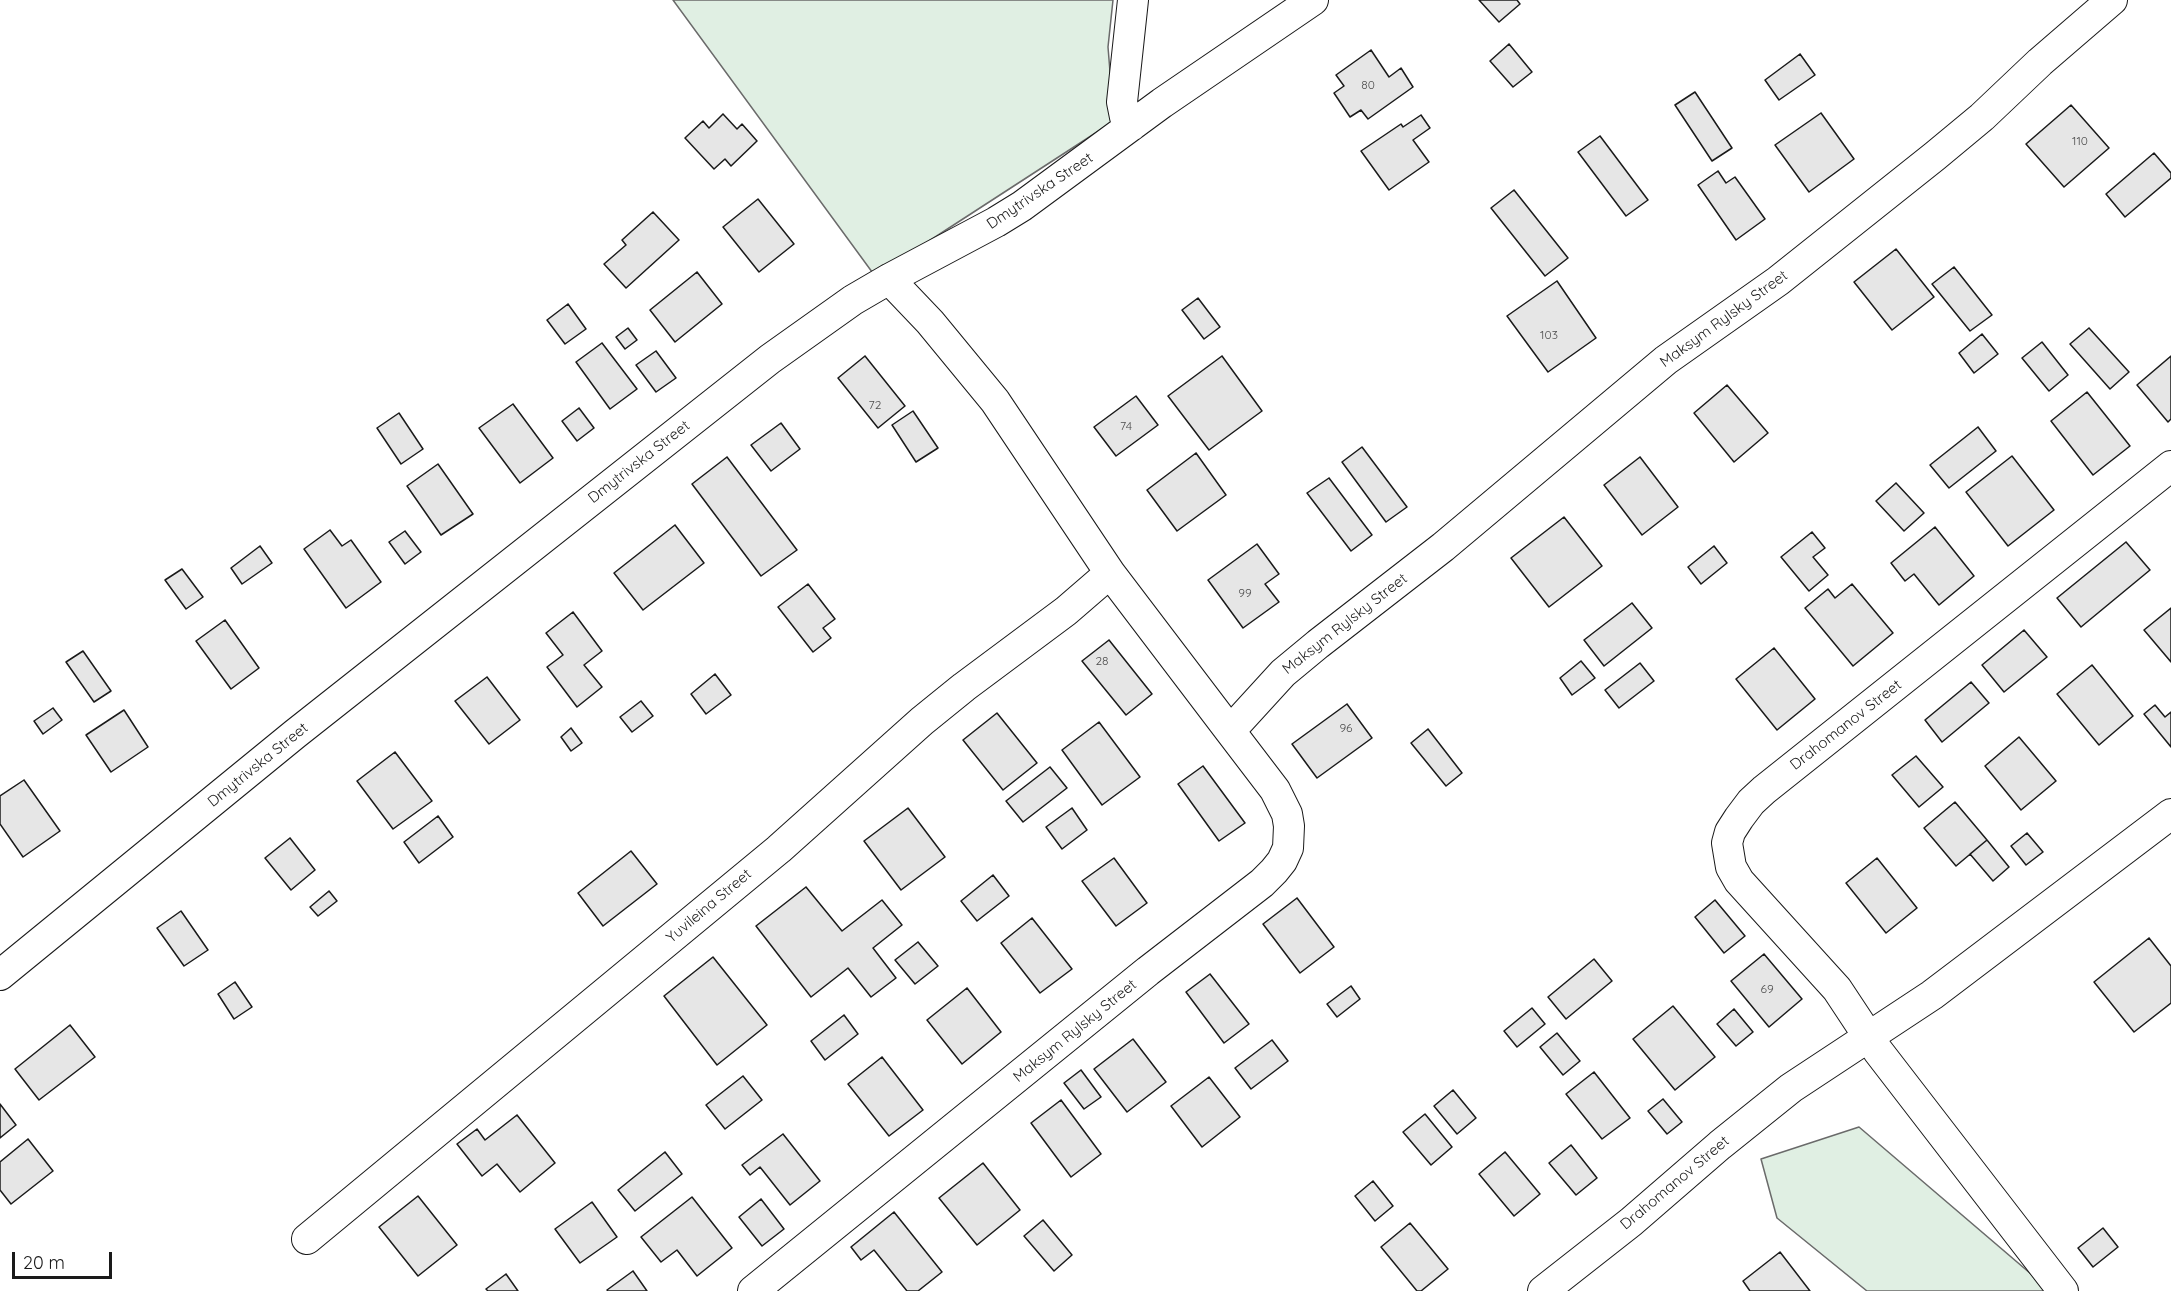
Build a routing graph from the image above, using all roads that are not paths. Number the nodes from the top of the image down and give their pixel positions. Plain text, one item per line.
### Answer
1 (1133, 0) edge
2 (1313, 0) edge
3 (2112, 0) edge
4 (1131, 126) junction
5 (889, 279) junction
6 (2171, 466) edge
7 (1110, 573) junction
8 (1230, 731) junction
9 (2171, 814) edge
10 (0, 975) edge
11 (1869, 1038) junction
12 (308, 1239) dead end
13 (753, 1291) edge
14 (1543, 1291) edge
15 (2063, 1291) edge

1 - 4 street
2 - 4 street, Dmytrivska Street
3 - 8 street, Maksym Rylsky Street
4 - 5 street, Dmytrivska Street
5 - 7 street
5 - 10 street, Dmytrivska Street
6 - 11 street, Drahomanov Street
7 - 8 street
7 - 12 street, Yuvileina Street
8 - 13 street, Maksym Rylsky Street
9 - 11 street, Drahomanov Street
11 - 14 street, Drahomanov Street
11 - 15 street

